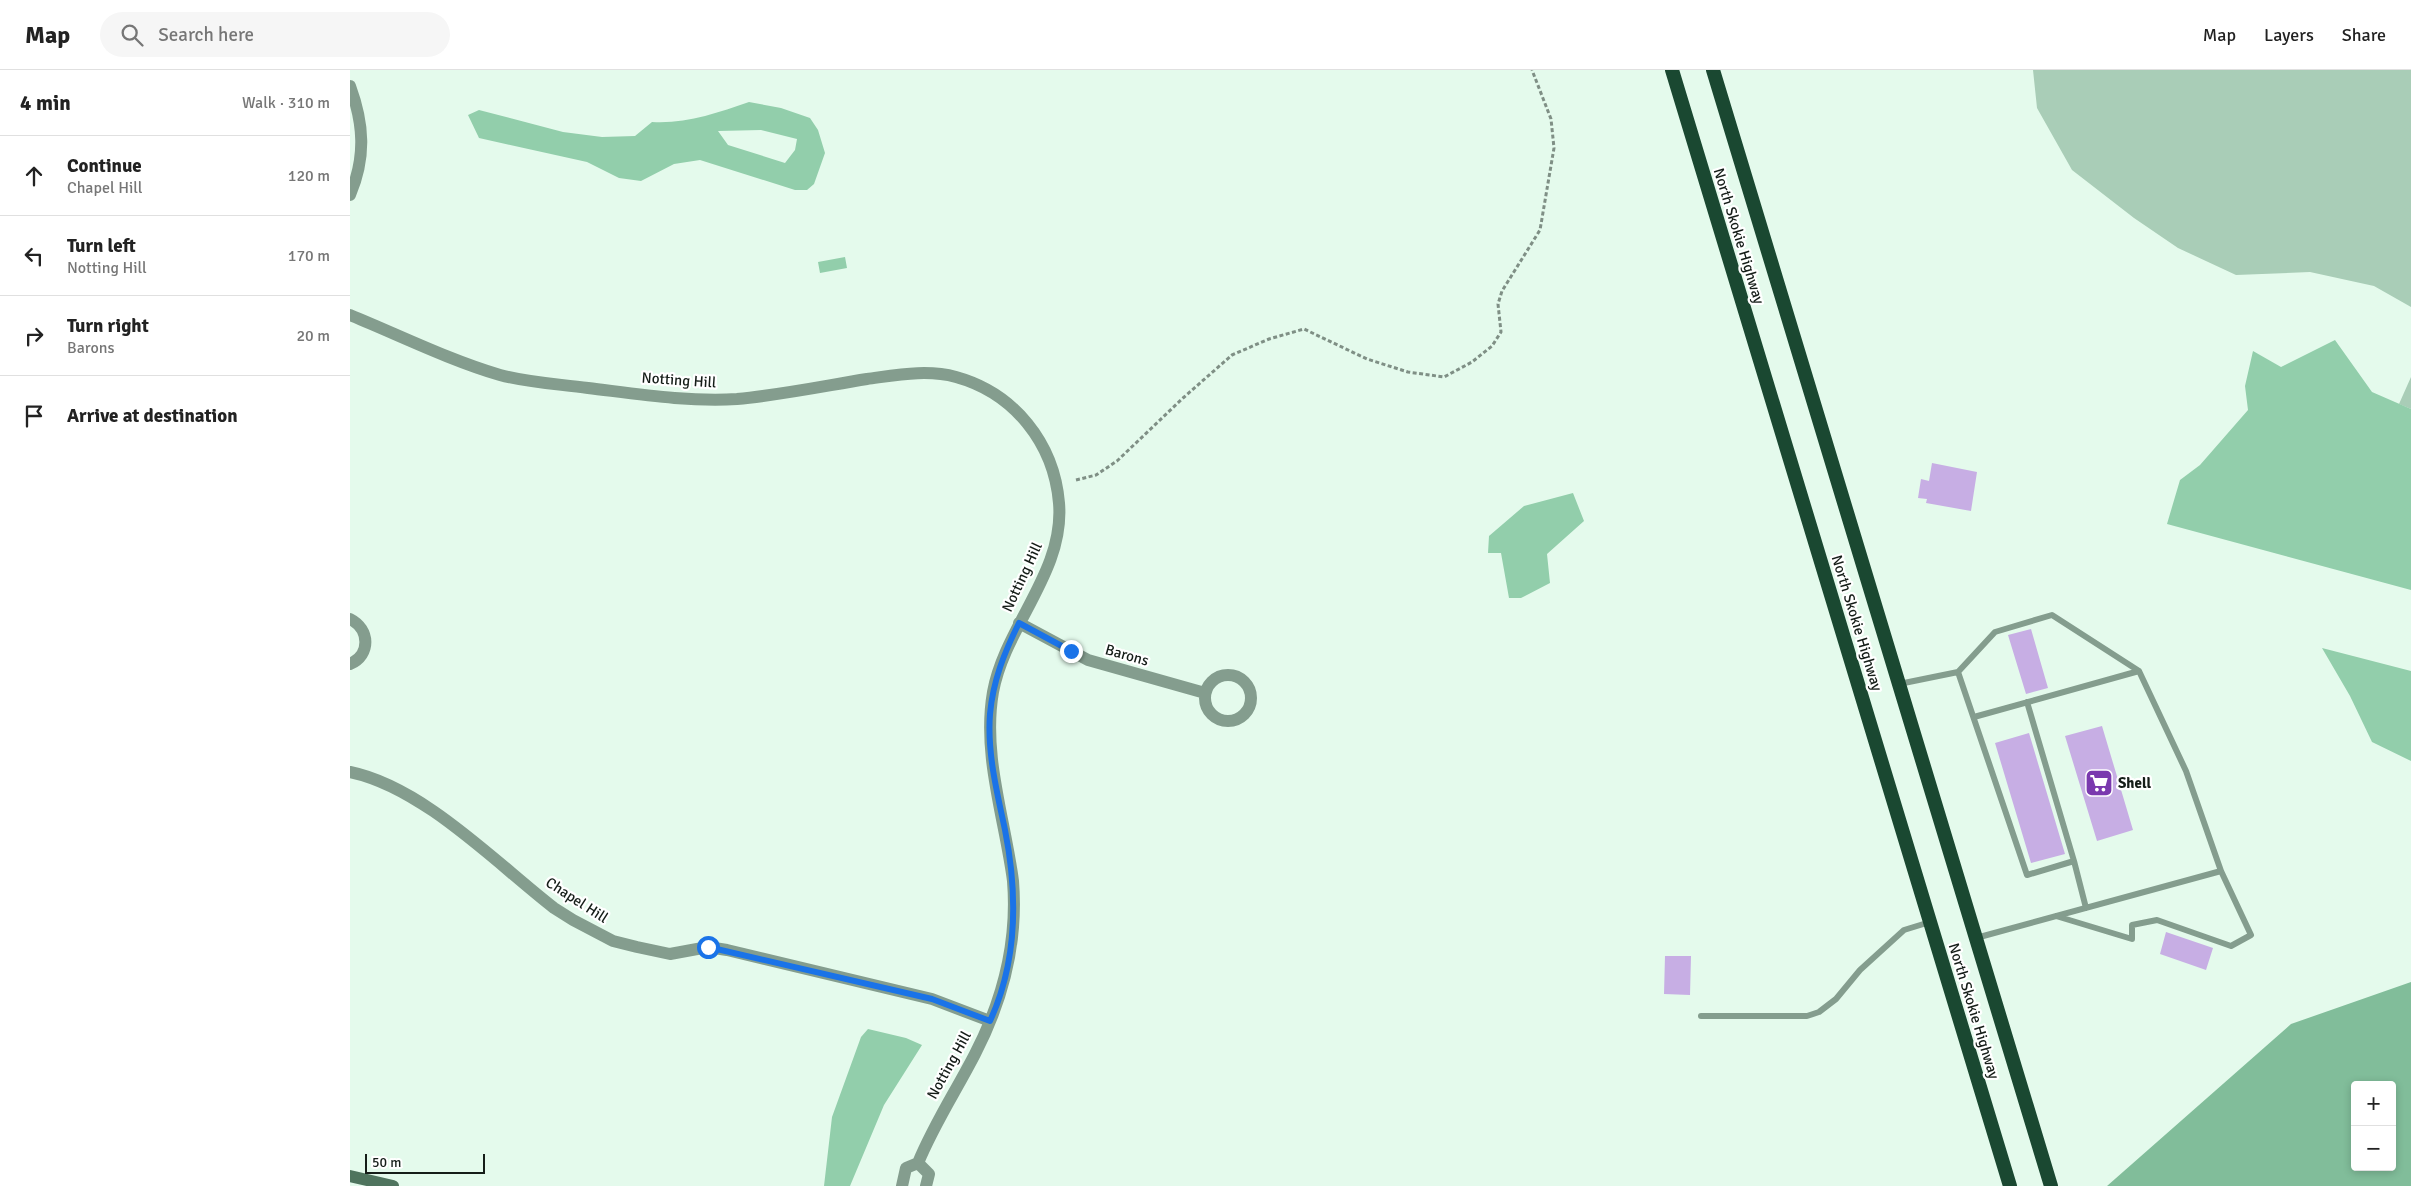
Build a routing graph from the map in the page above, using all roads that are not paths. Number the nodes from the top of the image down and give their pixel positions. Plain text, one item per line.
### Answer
1 (1672, 70) edge
2 (1712, 70) edge
3 (350, 86) edge
4 (350, 195) edge
5 (350, 315) edge
6 (350, 619) edge
7 (1019, 623) junction
8 (350, 664) edge
9 (2139, 670) junction
10 (1958, 672) junction
11 (1899, 684) junction
12 (1205, 693) dead end
13 (2027, 702) junction
14 (1974, 718) junction
15 (350, 772) edge
16 (2074, 861) junction
17 (2222, 871) junction
18 (2086, 908) junction
19 (2056, 916) junction
20 (1930, 922) junction
21 (1976, 938) junction
22 (1701, 1016) dead end
23 (990, 1021) junction
24 (918, 1163) junction
25 (350, 1176) edge
26 (393, 1186) edge
27 (902, 1186) edge
28 (926, 1186) edge
29 (2010, 1186) edge
30 (2051, 1186) edge

1 - 20 highway, North Skokie Highway
2 - 11 highway, North Skokie Highway
3 - 4 street
5 - 7 street, Notting Hill
6 - 8 street
7 - 12 street, Barons
7 - 23 street, Notting Hill
9 - 10 lane
9 - 13 lane
9 - 17 lane
10 - 11 lane
10 - 14 lane
11 - 21 highway, North Skokie Highway
13 - 14 lane
13 - 16 lane
14 - 16 lane
15 - 23 street, Chapel Hill
16 - 18 lane
17 - 18 lane
17 - 19 lane
18 - 19 lane
19 - 21 lane
20 - 22 lane
20 - 29 highway, North Skokie Highway
21 - 30 highway, North Skokie Highway
23 - 24 street, Notting Hill
24 - 27 street, Notting Hill
24 - 28 street
25 - 26 main road

